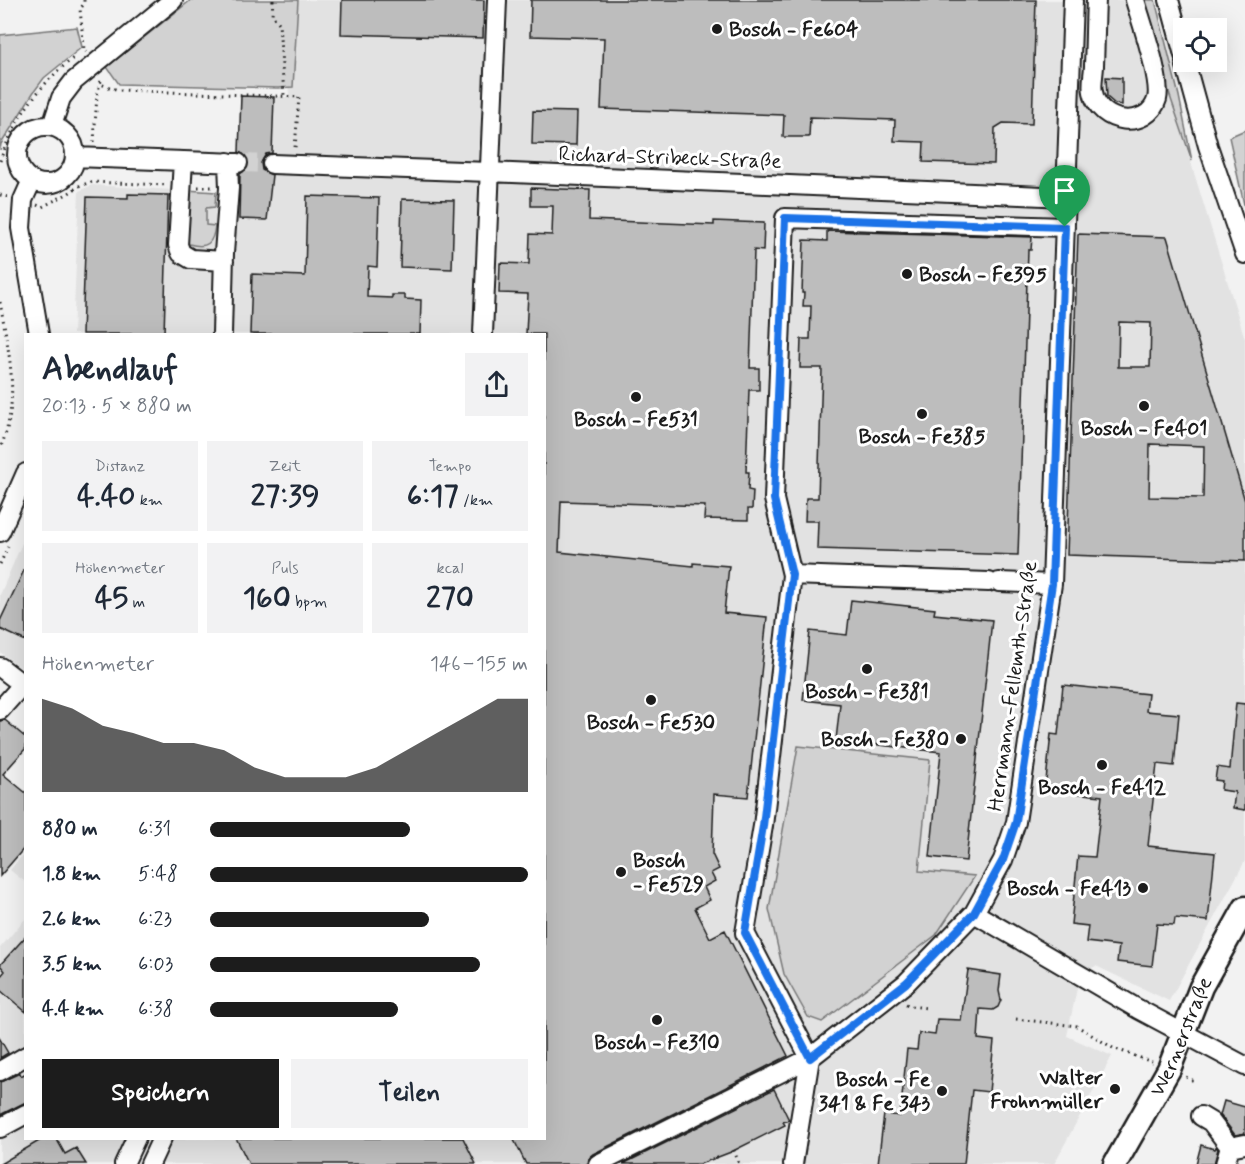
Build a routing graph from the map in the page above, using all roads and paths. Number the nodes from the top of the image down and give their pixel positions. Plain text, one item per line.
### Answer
1 (84, 0) edge
2 (173, 0) edge
3 (273, 0) edge
4 (497, 0) edge
5 (1073, 0) edge
6 (1096, 0) edge
7 (1135, 0) edge
8 (1169, 0) edge
9 (1174, 18) edge
10 (96, 64) junction
11 (1188, 72) edge
12 (100, 84) junction
13 (285, 95) junction
14 (52, 126) junction
15 (84, 157) junction
16 (183, 161) junction
17 (272, 164) tunnel mouth
18 (294, 165) junction
19 (489, 172) junction
20 (32, 180) junction
21 (92, 182) junction
22 (181, 186) junction
23 (229, 188) junction
24 (1066, 197) junction
25 (23, 200) junction
26 (1065, 227) junction
27 (1245, 254) edge
28 (224, 269) junction
29 (0, 302) edge
30 (39, 333) edge
31 (222, 333) edge
32 (483, 333) edge
33 (0, 449) edge
34 (24, 477) edge
35 (2, 520) edge
36 (792, 575) junction
37 (1052, 584) junction
38 (18, 676) edge
39 (0, 710) edge
40 (1245, 908) edge
41 (974, 913) junction
42 (1016, 1019) dead end
43 (1184, 1034) junction
44 (1133, 1054) dead end
45 (24, 1057) edge
46 (810, 1058) junction
47 (1245, 1066) edge
48 (0, 1071) edge
49 (24, 1115) edge
50 (1201, 1116) dead end
51 (0, 1128) edge
52 (135, 1140) edge
53 (161, 1140) edge
54 (734, 1150) dead end
55 (1233, 1152) edge
56 (124, 1164) edge
57 (150, 1164) edge
58 (598, 1164) edge
59 (739, 1164) edge
60 (793, 1164) edge
61 (1114, 1164) edge

1 - 10 path
2 - 10 street
3 - 13 path
4 - 19 street
5 - 24 street, Herrmann-Fellemth-Straße
6 - 7 street
8 - 9 street
10 - 12 path
10 - 14 street
11 - 27 street
12 - 13 path
12 - 15 path
13 - 18 path
14 - 15 street
14 - 20 street
15 - 16 street
15 - 20 street
15 - 21 path
16 - 22 street
16 - 23 street
17 - 18 street, Richard-Stribeck-Straße
18 - 19 street, Richard-Stribeck-Straße
19 - 24 street, Richard-Stribeck-Straße
19 - 32 street
20 - 25 street
21 - 22 path
21 - 25 path
22 - 23 path
22 - 28 street
23 - 28 street
24 - 26 street, Herrmann-Fellemth-Straße
25 - 30 street
26 - 36 street
26 - 37 street, Herrmann-Fellemth-Straße
28 - 31 street
29 - 33 path
34 - 35 street
36 - 37 street
36 - 46 street
37 - 41 street, Herrmann-Fellemth-Straße
38 - 39 street
40 - 43 main road, Wernerstraße
41 - 43 street
41 - 46 street, Herrmann-Fellemth-Straße
42 - 44 path
43 - 47 street
43 - 61 main road, Wernerstraße
45 - 48 street
46 - 58 street, Herrmann-Fellemth-Straße
46 - 60 street
49 - 51 street
50 - 55 street
52 - 56 street
53 - 57 street
54 - 59 path

